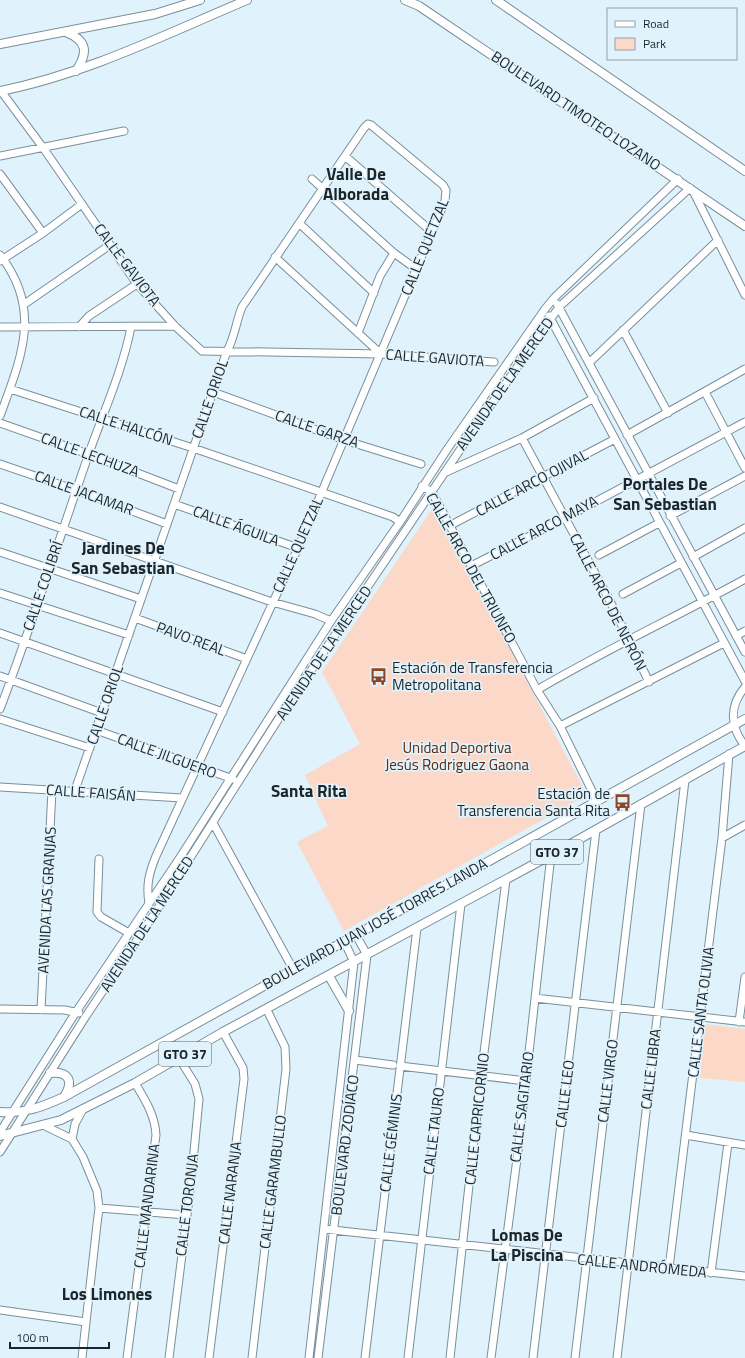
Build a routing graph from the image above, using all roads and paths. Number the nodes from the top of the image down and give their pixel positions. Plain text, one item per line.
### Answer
1 (200, 0) edge
2 (247, 0) edge
3 (405, 0) edge
4 (496, 0) edge
5 (65, 32) junction
6 (0, 44) edge
7 (75, 71) junction
8 (1, 91) edge
9 (124, 131) dead end
10 (44, 149) junction
11 (0, 156) edge
12 (345, 156) junction
13 (745, 171) edge
14 (0, 174) edge
15 (312, 179) dead end
16 (678, 179) junction
17 (443, 184) joint
18 (323, 189) junction
19 (691, 190) junction
20 (82, 204) junction
21 (299, 223) junction
22 (745, 226) edge
23 (432, 232) junction
24 (43, 233) junction
25 (718, 240) junction
26 (110, 246) junction
27 (394, 253) junction
28 (275, 257) junction
29 (1, 259) edge
30 (416, 269) junction
31 (137, 284) junction
32 (374, 293) junction
33 (745, 294) edge
34 (554, 298) junction
35 (23, 305) junction
36 (558, 307) junction
37 (545, 309) junction
38 (550, 318) junction
39 (175, 326) junction
40 (0, 327) edge
41 (26, 327) junction
42 (79, 327) junction
43 (131, 327) junction
44 (623, 330) junction
45 (358, 333) junction
46 (227, 351) junction
47 (381, 354) junction
48 (494, 362) dead end
49 (590, 362) junction
50 (745, 369) edge
51 (10, 389) junction
52 (213, 392) junction
53 (705, 392) junction
54 (594, 398) junction
55 (668, 413) junction
56 (0, 416) edge
57 (102, 418) junction
58 (745, 422) edge
59 (0, 423) edge
60 (726, 432) junction
61 (627, 435) junction
62 (522, 438) junction
63 (615, 439) junction
64 (344, 440) junction
65 (193, 448) junction
66 (88, 454) junction
67 (0, 464) edge
68 (421, 464) dead end
69 (745, 468) edge
70 (648, 473) junction
71 (444, 474) junction
72 (745, 476) edge
73 (543, 478) junction
74 (636, 479) junction
75 (422, 486) junction
76 (179, 489) junction
77 (76, 490) junction
78 (432, 492) junction
79 (321, 494) junction
80 (174, 504) junction
81 (0, 507) edge
82 (670, 516) junction
83 (565, 518) junction
84 (400, 522) junction
85 (659, 523) junction
86 (167, 524) junction
87 (449, 526) junction
88 (745, 528) edge
89 (62, 529) junction
90 (298, 548) junction
91 (0, 552) edge
92 (599, 555) dead end
93 (693, 557) junction
94 (154, 561) junction
95 (681, 563) junction
96 (471, 566) junction
97 (49, 568) junction
98 (745, 579) edge
99 (0, 593) edge
100 (623, 594) dead end
101 (714, 596) junction
102 (141, 599) junction
103 (272, 602) junction
104 (702, 603) junction
105 (36, 605) junction
106 (135, 618) junction
107 (331, 621) junction
108 (745, 631) edge
109 (0, 633) edge
110 (129, 635) junction
111 (736, 636) junction
112 (629, 641) junction
113 (24, 642) junction
114 (724, 643) junction
115 (745, 652) edge
116 (247, 659) junction
117 (116, 674) junction
118 (0, 676) edge
119 (11, 680) junction
120 (745, 681) edge
121 (649, 682) junction
122 (745, 687) edge
123 (537, 690) junction
124 (0, 709) edge
125 (223, 712) junction
126 (102, 713) junction
127 (0, 719) edge
128 (745, 719) edge
129 (734, 725) junction
130 (560, 726) junction
131 (96, 730) junction
132 (745, 746) edge
133 (90, 748) junction
134 (729, 754) junction
135 (198, 766) junction
136 (230, 778) junction
137 (685, 780) junction
138 (238, 782) junction
139 (0, 787) edge
140 (52, 790) junction
141 (74, 793) junction
142 (182, 798) junction
143 (597, 800) junction
144 (641, 804) junction
145 (212, 823) junction
146 (745, 824) edge
147 (596, 830) junction
148 (722, 838) junction
149 (551, 855) junction
150 (99, 859) dead end
151 (506, 880) junction
152 (149, 903) junction
153 (461, 904) junction
154 (418, 928) junction
155 (129, 933) junction
156 (356, 935) junction
157 (344, 941) junction
158 (367, 955) junction
159 (354, 962) junction
160 (294, 969) junction
161 (329, 976) junction
162 (745, 977) edge
163 (535, 998) junction
164 (576, 1002) junction
165 (617, 1007) junction
166 (0, 1009) edge
167 (41, 1010) junction
168 (267, 1010) junction
169 (349, 1010) junction
170 (76, 1012) junction
171 (658, 1012) junction
172 (86, 1016) junction
173 (700, 1017) junction
174 (742, 1022) edge
175 (223, 1032) junction
176 (179, 1058) junction
177 (355, 1060) junction
178 (397, 1065) junction
179 (442, 1071) junction
180 (50, 1073) junction
181 (481, 1076) junction
182 (526, 1081) junction
183 (134, 1083) junction
184 (64, 1097) junction
185 (83, 1109) junction
186 (0, 1112) edge
187 (25, 1112) junction
188 (13, 1113) junction
189 (45, 1126) junction
190 (0, 1132) edge
191 (12, 1133) junction
192 (686, 1135) junction
193 (0, 1136) edge
194 (72, 1139) junction
195 (728, 1143) junction
196 (745, 1145) edge
197 (0, 1152) edge
198 (99, 1208) junction
199 (146, 1211) junction
200 (186, 1215) junction
201 (324, 1229) junction
202 (334, 1230) junction
203 (380, 1235) junction
204 (420, 1240) junction
205 (463, 1245) junction
206 (504, 1249) junction
207 (546, 1254) junction
208 (587, 1260) junction
209 (628, 1265) junction
210 (669, 1268) junction
211 (711, 1273) junction
212 (745, 1276) edge
213 (0, 1310) edge
214 (86, 1322) junction
215 (82, 1358) edge
216 (127, 1358) edge
217 (169, 1358) edge
218 (209, 1358) edge
219 (252, 1358) edge
220 (309, 1358) edge
221 (318, 1358) edge
222 (365, 1358) edge
223 (408, 1358) edge
224 (450, 1358) edge
225 (491, 1358) edge
226 (533, 1358) edge
227 (575, 1358) edge
228 (617, 1358) edge

1 - 5 main road
2 - 7 main road
3 - 16 main road, BOULEVARD TIMOTEO LOZANO
4 - 13 main road
5 - 6 main road
5 - 7 main road
7 - 8 main road
8 - 10 street, CALLE GAVIOTA
9 - 10 street
10 - 11 street
10 - 20 street, CALLE GAVIOTA
12 - 17 street, CALLE ORIOL
12 - 18 street, CALLE ORIOL
12 - 23 street
14 - 24 street
15 - 18 street
16 - 19 main road, BOULEVARD TIMOTEO LOZANO
16 - 34 street, AVENIDA DE LA MERCED
17 - 23 street, CALLE QUETZAL
18 - 21 street, CALLE ORIOL
18 - 27 street
19 - 22 main road, BOULEVARD TIMOTEO LOZANO
19 - 25 street
19 - 36 street, AVENIDA DE LA MERCED
20 - 24 street
20 - 26 street, CALLE GAVIOTA
21 - 28 street, CALLE ORIOL
21 - 32 street
23 - 30 street, CALLE QUETZAL
24 - 29 street
25 - 33 street
25 - 44 street
26 - 31 street, CALLE GAVIOTA
26 - 35 street
27 - 30 street
27 - 32 street
28 - 45 street
28 - 46 street, CALLE ORIOL
29 - 35 street
30 - 47 street, CALLE QUETZAL
31 - 39 street, CALLE GAVIOTA
31 - 42 street
32 - 45 street
34 - 36 street
34 - 37 street, AVENIDA DE LA MERCED
35 - 41 street
36 - 38 street, AVENIDA DE LA MERCED
36 - 49 street
37 - 38 street
37 - 75 street, AVENIDA DE LA MERCED
38 - 54 street
38 - 71 street, AVENIDA DE LA MERCED
39 - 43 street
39 - 46 street, CALLE GAVIOTA
40 - 41 street
41 - 42 street
41 - 51 street
42 - 43 street
43 - 57 street, CALLE COLIBRÍ
44 - 49 street
44 - 55 street
45 - 47 street
46 - 47 street, CALLE GAVIOTA
46 - 52 street, CALLE ORIOL
47 - 48 street, CALLE GAVIOTA
47 - 64 street, CALLE QUETZAL
49 - 61 street
50 - 53 street
51 - 56 street
51 - 57 street, CALLE HALCÓN
52 - 64 street, CALLE GARZA
52 - 65 street, CALLE ORIOL
53 - 55 street
53 - 60 street
54 - 62 street
54 - 63 street
55 - 61 street
57 - 65 street, CALLE HALCÓN
57 - 66 street, CALLE COLIBRÍ
58 - 60 street, CALLE ARCO MAYA
59 - 66 street, CALLE LECHUZA
60 - 69 street
60 - 70 street, CALLE ARCO MAYA
61 - 70 street
62 - 71 street
62 - 73 street, CALLE ARCO DE NERÓN
63 - 73 street, CALLE ARCO OJIVAL
63 - 74 street
64 - 68 street, CALLE GARZA
64 - 79 street, CALLE QUETZAL
65 - 76 street, CALLE ORIOL
65 - 79 street, CALLE HALCÓN
66 - 76 street, CALLE LECHUZA
66 - 77 street, CALLE COLIBRÍ
67 - 77 street, CALLE JACAMAR
70 - 74 street, CALLE ARCO MAYA
70 - 82 street
71 - 78 street, AVENIDA DE LA MERCED
72 - 82 street
73 - 83 street, CALLE ARCO DE NERÓN
73 - 87 street, CALLE ARCO OJIVAL
74 - 83 street, CALLE ARCO MAYA
74 - 85 street
75 - 78 street, CALLE ARCO DEL TRIUNFO
75 - 84 street, AVENIDA DE LA MERCED
76 - 80 street, CALLE ORIOL
77 - 86 street, CALLE JACAMAR
77 - 89 street, CALLE COLIBRÍ
78 - 87 street, CALLE ARCO DEL TRIUNFO
78 - 138 street, AVENIDA DE LA MERCED
79 - 84 street, CALLE HALCÓN
79 - 90 street, CALLE QUETZAL
80 - 86 street, CALLE ORIOL
80 - 90 street, CALLE ÁGUILA
81 - 89 street
82 - 93 street
83 - 96 street, CALLE ARCO MAYA
83 - 112 street, CALLE ARCO DE NERÓN
84 - 107 street, AVENIDA DE LA MERCED
85 - 92 street
85 - 95 street
86 - 94 street, CALLE ORIOL
87 - 96 street, CALLE ARCO DEL TRIUNFO
88 - 93 street
89 - 94 street
89 - 97 street, CALLE COLIBRÍ
90 - 103 street, CALLE QUETZAL
91 - 97 street
93 - 101 street
94 - 102 street, CALLE ORIOL
94 - 103 street
95 - 100 street
95 - 104 street
96 - 123 street, CALLE ARCO DEL TRIUNFO
97 - 102 street
97 - 105 street, CALLE COLIBRÍ
98 - 101 street
99 - 105 street
101 - 104 street
101 - 111 street
102 - 106 street, CALLE ORIOL
103 - 107 street
103 - 116 street, CALLE QUETZAL
104 - 112 street
104 - 114 street
105 - 110 street
105 - 113 street, CALLE COLIBRÍ
106 - 110 street, CALLE ORIOL
106 - 116 street, PAVO REAL
107 - 136 street, AVENIDA DE LA MERCED
108 - 111 street
109 - 113 street
110 - 117 street, CALLE ORIOL
111 - 115 street
112 - 121 street, CALLE ARCO DE NERÓN
112 - 123 street
113 - 117 street
113 - 119 street, CALLE COLIBRÍ
114 - 120 street
114 - 121 street
116 - 125 street, CALLE QUETZAL
117 - 125 street
117 - 126 street, CALLE ORIOL
118 - 119 street
119 - 124 street, CALLE COLIBRÍ
119 - 126 street
121 - 130 street
122 - 129 street
123 - 130 street, CALLE ARCO DEL TRIUNFO
125 - 135 street, CALLE QUETZAL
126 - 131 street, CALLE ORIOL
127 - 133 street
128 - 129 main road, BOULEVARD JUAN JOSÉ TORRES LANDA / GTO 37
129 - 132 street
129 - 143 main road, BOULEVARD JUAN JOSÉ TORRES LANDA / GTO 37
130 - 143 street, CALLE ARCO DEL TRIUNFO
131 - 133 street, CALLE ORIOL
131 - 135 street, CALLE JILGUERO
132 - 134 main road, BOULEVARD JUAN JOSÉ TORRES LANDA / GTO 37
133 - 141 street, CALLE ORIOL
134 - 137 main road, BOULEVARD JUAN JOSÉ TORRES LANDA / GTO 37
134 - 148 street, CALLE SANTA OLIVIA
135 - 136 street, CALLE JILGUERO
135 - 142 street, CALLE QUETZAL
136 - 138 street, CALLE JILGUERO
136 - 152 street, AVENIDA DE LA MERCED
137 - 144 main road, BOULEVARD JUAN JOSÉ TORRES LANDA / GTO 37
137 - 171 street, CALLE LIBRA
138 - 145 street, AVENIDA DE LA MERCED
139 - 140 street, CALLE FAISÁN
140 - 141 street, CALLE FAISÁN
140 - 167 street, AVENIDA LAS GRANJAS
141 - 142 street, CALLE FAISÁN
142 - 152 street, CALLE QUETZAL
143 - 156 main road, BOULEVARD JUAN JOSÉ TORRES LANDA / GTO 37
144 - 147 main road, BOULEVARD JUAN JOSÉ TORRES LANDA / GTO 37
144 - 165 street, CALLE VIRGO
145 - 160 street
145 - 172 street, AVENIDA DE LA MERCED
146 - 148 street
147 - 149 main road, BOULEVARD JUAN JOSÉ TORRES LANDA / GTO 37
147 - 164 street, CALLE LEO
148 - 173 street, CALLE SANTA OLIVIA
149 - 151 main road, BOULEVARD JUAN JOSÉ TORRES LANDA / GTO 37
149 - 163 street, CALLE SAGITARIO
150 - 155 street
151 - 153 main road, BOULEVARD JUAN JOSÉ TORRES LANDA / GTO 37
151 - 181 street, CALLE CAPRICORNIO
152 - 155 street, AVENIDA DE LA MERCED
153 - 154 main road, BOULEVARD JUAN JOSÉ TORRES LANDA / GTO 37
153 - 179 street, CALLE TAURO
154 - 158 main road, BOULEVARD JUAN JOSÉ TORRES LANDA / GTO 37
154 - 178 street, CALLE GÉMINIS
155 - 170 street, AVENIDA DE LA MERCED
156 - 157 main road, BOULEVARD JUAN JOSÉ TORRES LANDA / GTO 37
156 - 158 street
157 - 159 street
157 - 160 main road, BOULEVARD JUAN JOSÉ TORRES LANDA / GTO 37
158 - 159 main road, BOULEVARD JUAN JOSÉ TORRES LANDA / GTO 37
158 - 177 street, BOULEVARD ZODÍACO
159 - 161 main road, BOULEVARD JUAN JOSÉ TORRES LANDA / GTO 37
159 - 169 street, BOULEVARD ZODÍACO
160 - 184 main road, BOULEVARD JUAN JOSÉ TORRES LANDA / GTO 37
161 - 168 main road, BOULEVARD JUAN JOSÉ TORRES LANDA / GTO 37
161 - 169 main road
162 - 174 street
163 - 164 street
163 - 182 street, CALLE SAGITARIO
164 - 165 street
164 - 207 street, CALLE LEO
165 - 171 street
165 - 208 street, CALLE VIRGO
166 - 167 street
167 - 170 street
168 - 175 main road, BOULEVARD JUAN JOSÉ TORRES LANDA / GTO 37
168 - 219 street, CALLE GARAMBULLO
169 - 201 street, BOULEVARD ZODÍACO
170 - 172 street
170 - 188 street, AVENIDA DE LA MERCED
171 - 173 street
171 - 209 street, CALLE LIBRA
172 - 180 street, AVENIDA DE LA MERCED
173 - 174 street
173 - 192 street, CALLE SANTA OLIVIA
175 - 176 main road, BOULEVARD JUAN JOSÉ TORRES LANDA / GTO 37
175 - 218 street, CALLE NARANJA
176 - 183 main road, BOULEVARD JUAN JOSÉ TORRES LANDA / GTO 37
176 - 200 street, CALLE TORONJA
177 - 178 street
177 - 202 street, BOULEVARD ZODÍACO
178 - 179 street
178 - 203 street, CALLE GÉMINIS
179 - 181 street
179 - 204 street, CALLE TAURO
180 - 184 main road
180 - 187 street, AVENIDA DE LA MERCED
181 - 182 street
181 - 205 street, CALLE CAPRICORNIO
182 - 206 street, CALLE SAGITARIO
183 - 185 main road, BOULEVARD JUAN JOSÉ TORRES LANDA / GTO 37
183 - 199 street, CALLE MANDARINA
184 - 187 main road, BOULEVARD JUAN JOSÉ TORRES LANDA / GTO 37
185 - 189 main road, BOULEVARD JUAN JOSÉ TORRES LANDA / GTO 37
185 - 194 street
186 - 188 main road, BOULEVARD JUAN JOSÉ TORRES LANDA / GTO 37
187 - 188 main road, BOULEVARD JUAN JOSÉ TORRES LANDA / GTO 37
187 - 191 street, AVENIDA DE LA MERCED
188 - 190 street, AVENIDA DE LA MERCED
189 - 191 main road, BOULEVARD JUAN JOSÉ TORRES LANDA / GTO 37
189 - 194 street
191 - 193 main road, BOULEVARD JUAN JOSÉ TORRES LANDA / GTO 37
191 - 197 street, AVENIDA DE LA MERCED
192 - 195 street
192 - 210 street, CALLE SANTA OLIVIA
194 - 198 street
195 - 196 street
195 - 211 street
198 - 199 street
198 - 214 street
199 - 200 street
199 - 216 street, CALLE MANDARINA
200 - 217 street, CALLE TORONJA
201 - 202 street, CALLE ANDRÓMEDA
201 - 220 street, BOULEVARD ZODÍACO
202 - 203 street, CALLE ANDRÓMEDA
202 - 221 street, BOULEVARD ZODÍACO
203 - 204 street, CALLE ANDRÓMEDA
203 - 222 street, CALLE GÉMINIS
204 - 205 street, CALLE ANDRÓMEDA
204 - 223 street, CALLE TAURO
205 - 206 street, CALLE ANDRÓMEDA
205 - 224 street, CALLE CAPRICORNIO
206 - 207 street, CALLE ANDRÓMEDA
206 - 225 street, CALLE SAGITARIO
207 - 208 street, CALLE ANDRÓMEDA
207 - 226 street, CALLE LEO
208 - 209 street, CALLE ANDRÓMEDA
208 - 227 street, CALLE VIRGO
209 - 210 street, CALLE ANDRÓMEDA
209 - 228 street, CALLE LIBRA
210 - 211 street, CALLE ANDRÓMEDA
211 - 212 street, CALLE ANDRÓMEDA
213 - 214 street
214 - 215 street

